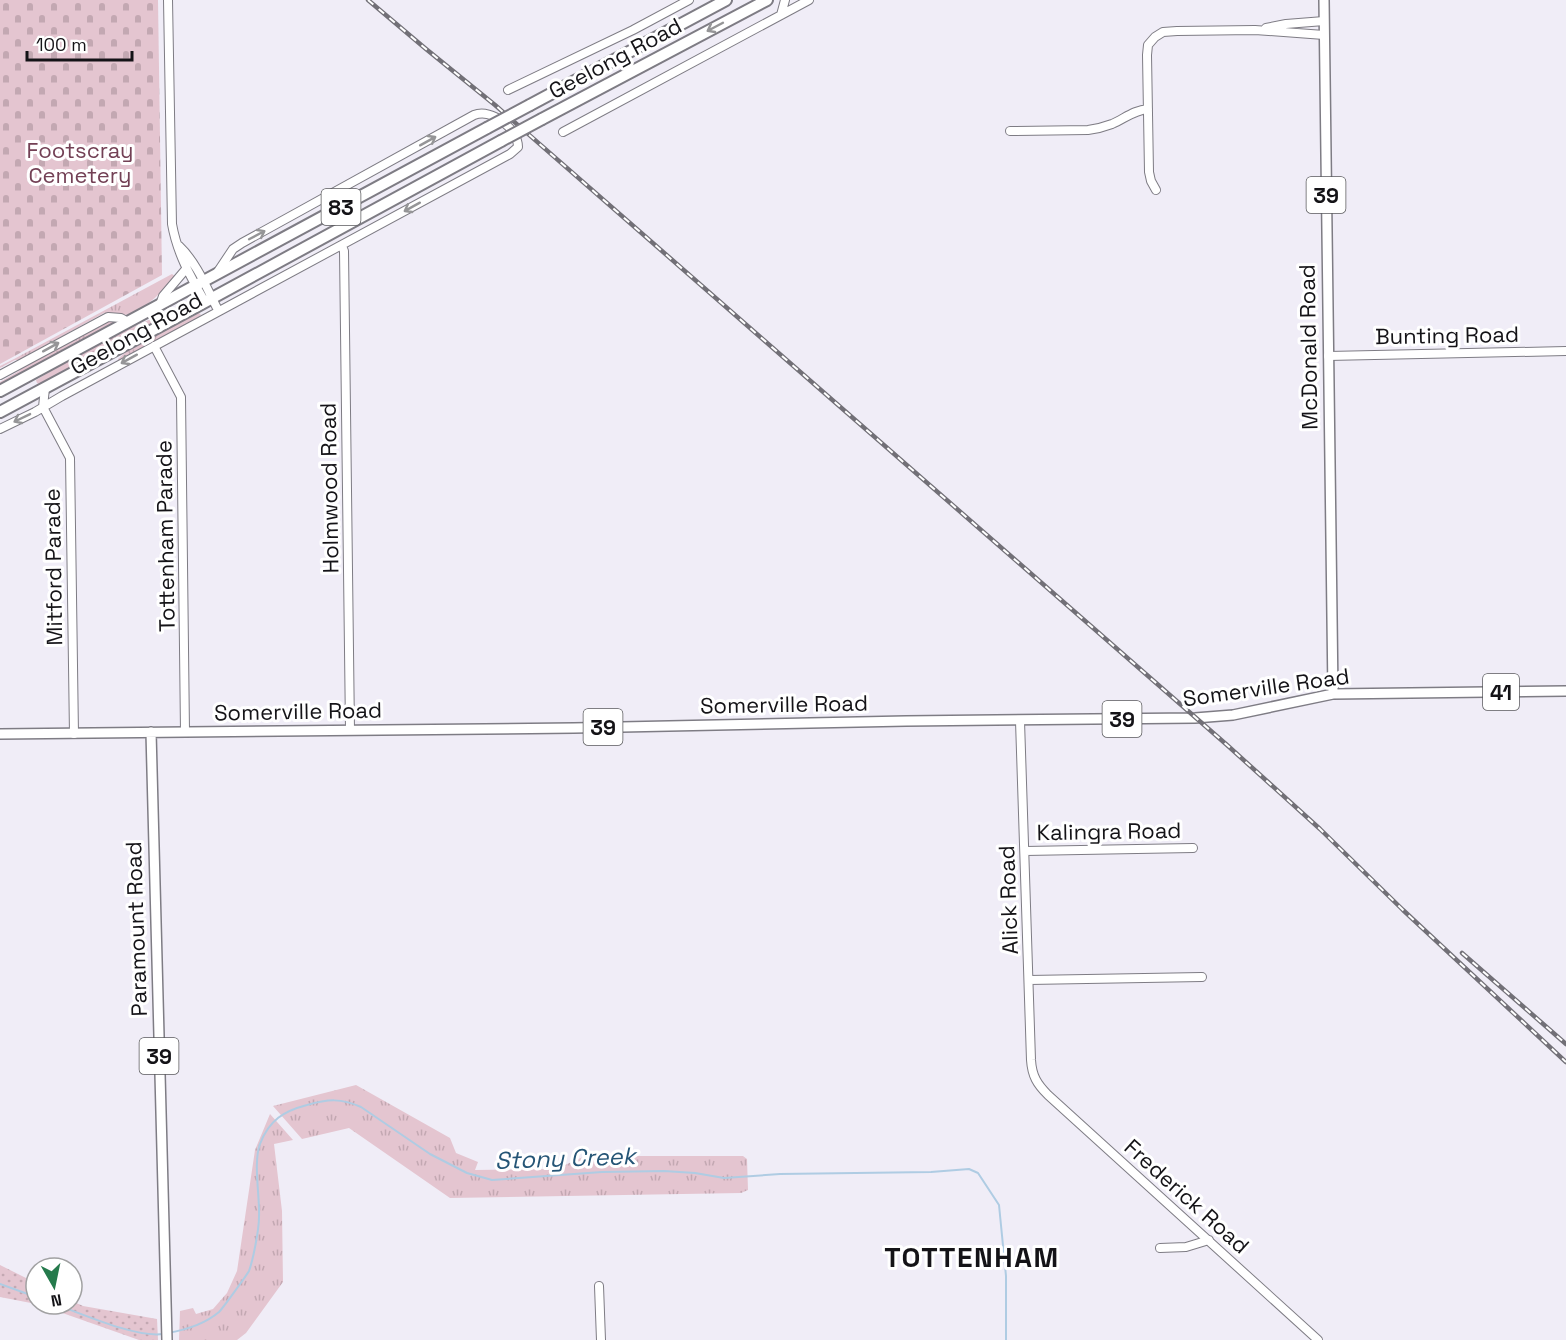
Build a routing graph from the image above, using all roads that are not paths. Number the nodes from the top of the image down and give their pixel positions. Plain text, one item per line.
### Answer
1 (168, 0) edge
2 (689, 0) edge
3 (726, 0) edge
4 (767, 0) edge
5 (785, 0) edge
6 (809, 0) edge
7 (1324, 0) edge
8 (781, 15) junction
9 (1324, 21) junction
10 (1255, 30) junction
11 (1324, 35) junction
12 (508, 90) dead end
13 (1148, 109) junction
14 (1010, 130) dead end
15 (563, 132) dead end
16 (1156, 190) dead end
17 (179, 246) junction
18 (342, 246) junction
19 (274, 264) junction
20 (186, 269) junction
21 (291, 272) junction
22 (216, 274) junction
23 (199, 283) junction
24 (208, 300) junction
25 (160, 305) junction
26 (218, 310) junction
27 (128, 322) junction
28 (154, 346) junction
29 (1566, 351) edge
30 (1328, 356) junction
31 (0, 375) edge
32 (15, 384) junction
33 (0, 392) edge
34 (36, 393) junction
35 (44, 407) junction
36 (0, 412) edge
37 (0, 429) edge
38 (1566, 691) edge
39 (1333, 694) junction
40 (1020, 721) junction
41 (350, 730) junction
42 (151, 732) junction
43 (185, 732) junction
44 (0, 734) edge
45 (74, 734) junction
46 (1193, 848) dead end
47 (1025, 851) junction
48 (1202, 977) dead end
49 (1029, 980) junction
50 (1034, 1077) joint
51 (1209, 1240) junction
52 (1160, 1248) dead end
53 (599, 1286) dead end
54 (168, 1340) edge
55 (601, 1340) edge
56 (1318, 1340) edge

1 - 17 street
2 - 12 street, Geelong Road
3 - 22 highway, Geelong Road / 83, bridge
4 -> 19 highway, Geelong Road / 83, bridge
5 - 8 street
6 - 8 street, Geelong Road
7 - 9 main road, McDonald Road / 39
8 - 15 street, Geelong Road
9 - 10 street
9 - 11 main road, McDonald Road / 39
10 - 11 street
10 - 13 street
11 - 30 main road, McDonald Road / 39
13 - 14 street
13 - 16 street
17 - 20 street
17 - 23 street
18 - 21 street, Geelong Road
22 -> 18 street, Geelong Road
18 - 41 street, Holmwood Road
19 - 21 street
19 - 24 highway, Geelong Road / 83
20 - 23 street
20 - 25 street
21 - 26 street, Geelong Road
22 - 23 highway, Geelong Road / 83
23 - 24 street
23 - 25 highway, Geelong Road / 83
24 - 26 street
24 - 34 highway, Geelong Road / 83
25 - 27 highway, Geelong Road / 83
26 - 28 street, Geelong Road
31 -> 27 street, Geelong Road
27 - 32 highway, Geelong Road / 83
28 -> 35 street, Geelong Road
28 - 43 street, Tottenham Parade
29 - 30 street, Bunting Road
30 - 39 main road, McDonald Road / 39
32 - 33 highway, Geelong Road / 83
32 - 34 highway
34 - 35 street
34 - 35 street, Mitford Parade
34 - 36 highway, Geelong Road / 83
35 -> 37 street, Geelong Road
35 - 45 street, Mitford Parade
38 - 39 main road, Somerville Road / 41
39 - 40 main road, Somerville Road / 39
40 - 41 main road, Somerville Road / 39
40 - 47 street, Alick Road
41 - 43 main road, Somerville Road / 39
42 - 43 main road, Somerville Road / 39
42 - 45 main road, Somerville Road
42 - 54 main road, Paramount Road / 39
44 - 45 main road, Somerville Road
46 - 47 street, Kalingra Road
47 - 49 street, Alick Road
48 - 49 street
49 - 50 street, Alick Road
50 - 51 street, Frederick Road
51 - 52 street
51 - 56 street, Frederick Road
53 - 55 street

